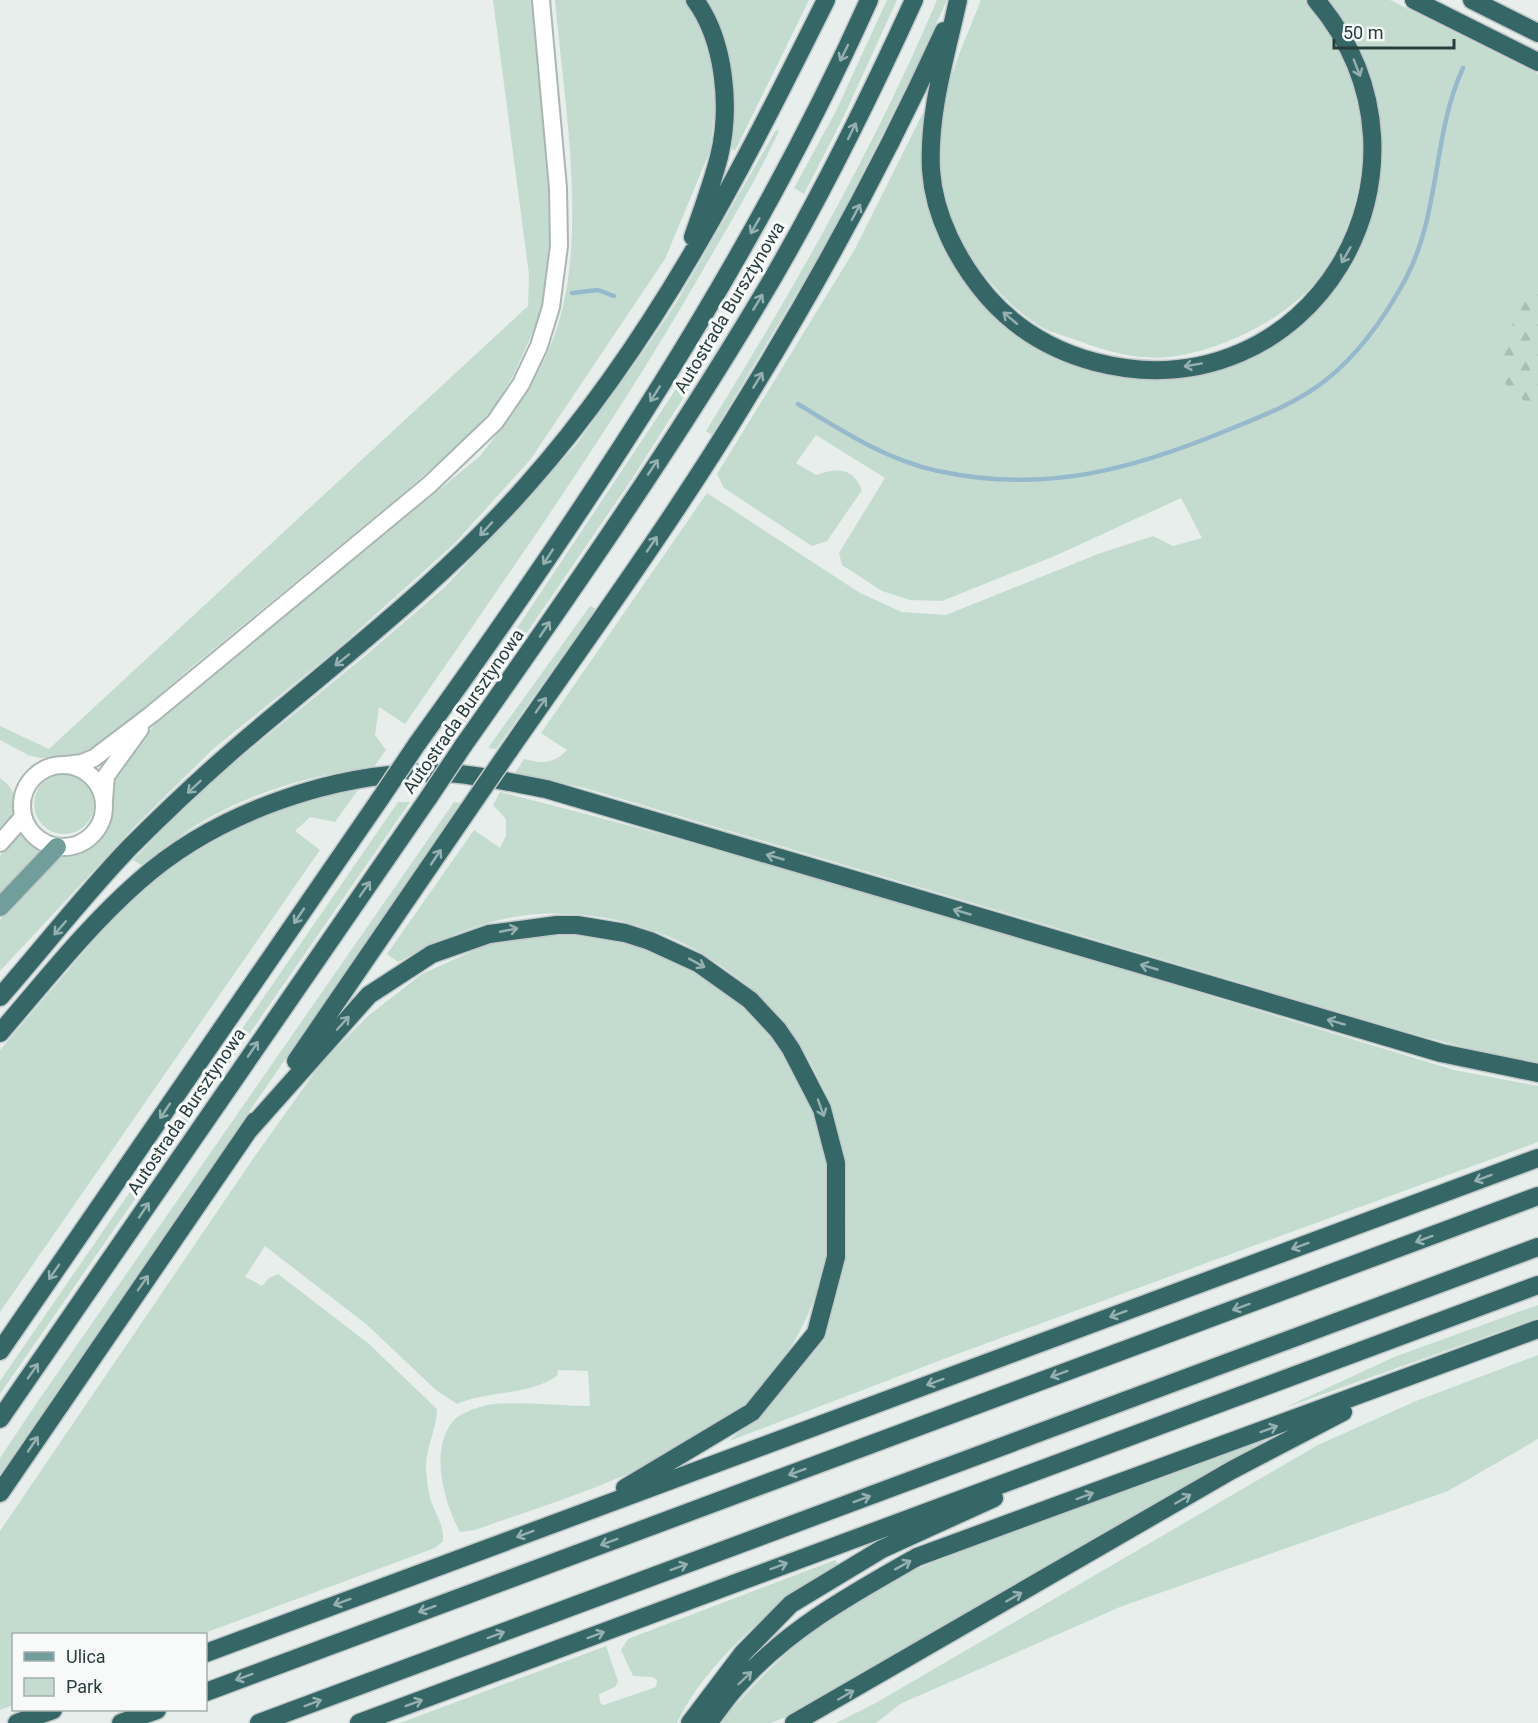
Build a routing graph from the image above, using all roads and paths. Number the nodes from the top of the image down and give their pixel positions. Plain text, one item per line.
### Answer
1 (541, 0) edge
2 (695, 0) edge
3 (826, 0) edge
4 (869, 0) edge
5 (914, 0) edge
6 (958, 0) edge
7 (1317, 0) edge
8 (1414, 0) edge
9 (1472, 0) edge
10 (1494, 0) edge
11 (1538, 31) edge
12 (1538, 62) edge
13 (682, 273) junction
14 (152, 714) junction
15 (66, 765) junction
16 (104, 802) junction
17 (23, 817) junction
18 (0, 843) edge
19 (57, 847) junction
20 (0, 907) edge
21 (0, 997) edge
22 (0, 1033) edge
23 (1538, 1073) edge
24 (249, 1130) junction
25 (1538, 1158) edge
26 (1538, 1196) edge
27 (1538, 1247) edge
28 (1538, 1285) edge
29 (1538, 1329) edge
30 (0, 1351) edge
31 (1408, 1378) junction
32 (0, 1419) edge
33 (1082, 1454) junction
34 (0, 1493) edge
35 (580, 1514) junction
36 (207, 1653) edge
37 (207, 1692) edge
38 (50, 1711) edge
39 (154, 1711) edge
40 (17, 1723) edge
41 (121, 1723) edge
42 (258, 1723) edge
43 (359, 1723) edge
44 (690, 1723) edge
45 (708, 1723) edge
46 (794, 1723) edge

1 - 14 street
2 - 13 highway
3 - 13 highway
4 -> 30 highway, Autostrada Bursztynowa, bridge
32 -> 5 highway, Autostrada Bursztynowa, bridge
7 -> 6 highway
24 -> 6 highway, bridge
8 - 12 highway
9 - 11 highway
10 - 11 highway
13 -> 21 highway
14 - 15 street
14 - 16 street
15 - 16 street
15 - 17 street
16 - 19 street
17 - 18 street
17 - 19 street
19 - 20 main road
23 -> 22 highway
34 -> 24 highway
24 -> 35 highway
25 -> 35 highway
26 -> 37 highway
42 -> 27 highway
28 - 33 highway
29 - 31 highway
45 -> 31 highway
46 -> 31 highway
43 -> 33 highway
33 - 44 highway
35 -> 36 highway
38 - 40 highway
39 - 41 highway

